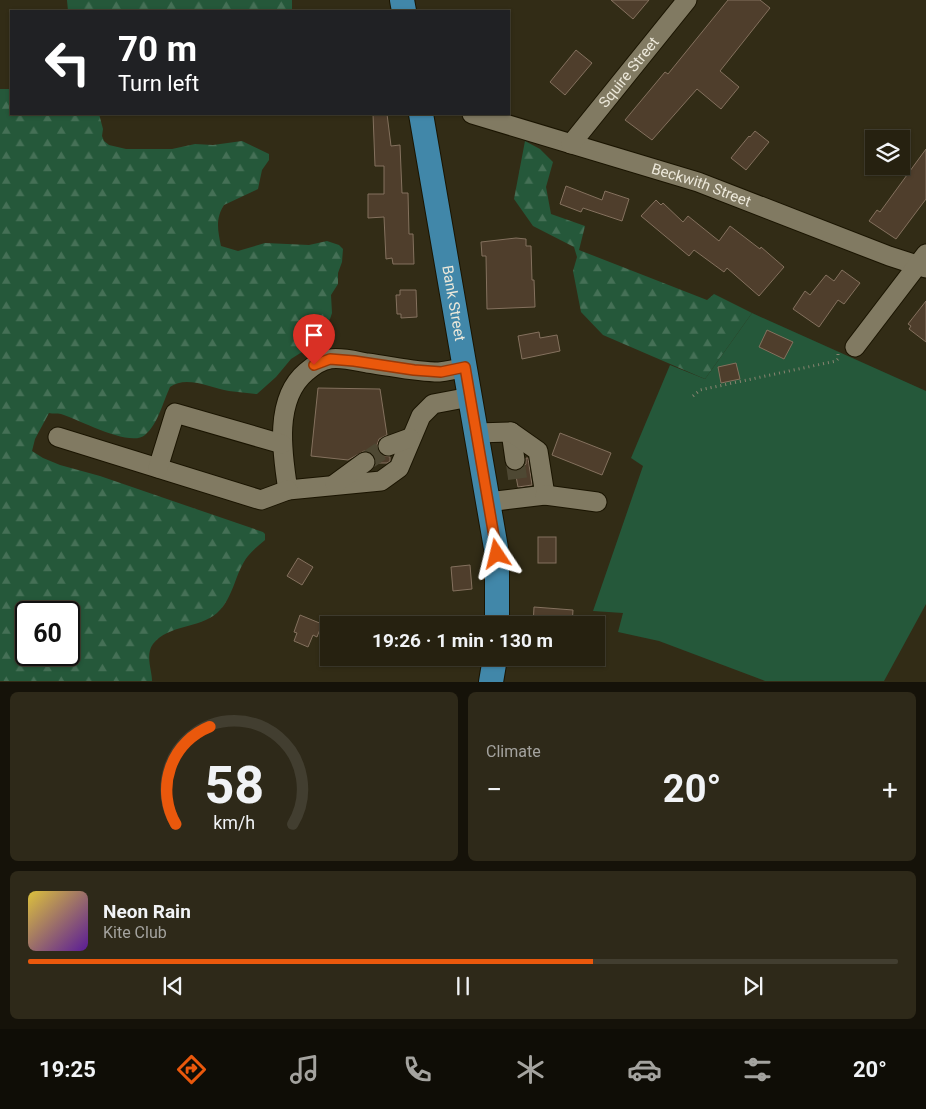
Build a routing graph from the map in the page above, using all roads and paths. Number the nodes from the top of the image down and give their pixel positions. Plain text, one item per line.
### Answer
1 (687, 0) edge
2 (421, 115) edge
3 (475, 115) edge
4 (571, 144) junction
5 (923, 262) edge
6 (846, 346) joint
7 (465, 367) junction
8 (693, 396) dead end
9 (470, 397) junction
10 (511, 432) junction
11 (476, 433) junction
12 (58, 437) dead end
13 (410, 438) junction
14 (282, 444) junction
15 (388, 446) tunnel mouth
16 (514, 460) tunnel mouth
17 (365, 462) tunnel mouth
18 (158, 468) junction
19 (334, 485) junction
20 (288, 490) junction
21 (545, 495) junction
22 (488, 502) junction
23 (597, 502) dead end
24 (497, 616) edge
25 (494, 666) edge
26 (491, 682) edge

1 - 4 street, Squire Street
2 - 7 main road, Bank Street
3 - 4 street, Beckwith Street
4 - 5 street, Beckwith Street
5 - 6 street
6 - 8 path
7 - 9 main road, Bank Street
7 - 14 street
9 - 11 main road, Bank Street
9 - 13 street
10 - 11 street
10 - 16 street
10 - 21 street
11 - 22 main road, Bank Street
12 - 18 street
13 - 15 street
13 - 19 street
14 - 18 street
14 - 20 street
17 - 19 street
18 - 20 street
19 - 20 street
21 - 22 street
21 - 23 street
22 - 24 main road, Bank Street
25 - 26 main road

